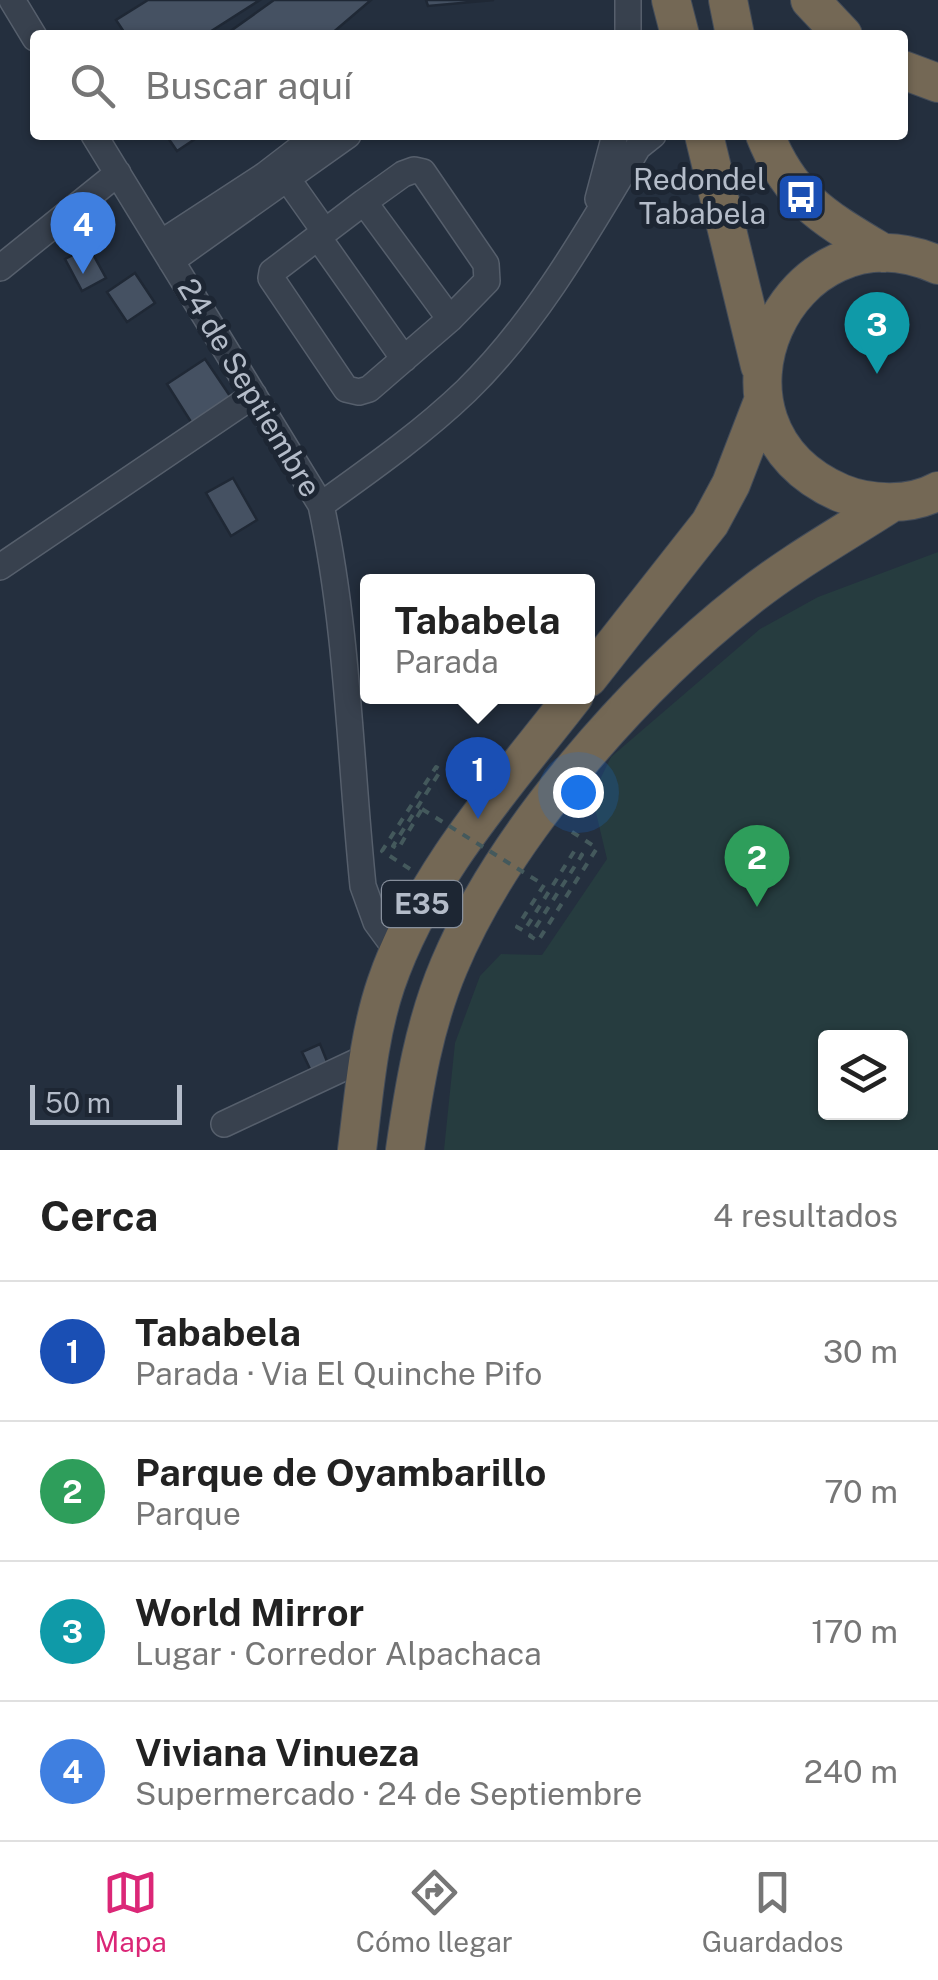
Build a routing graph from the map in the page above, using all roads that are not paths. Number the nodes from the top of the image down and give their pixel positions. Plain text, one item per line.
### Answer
1 (12, 0) edge
2 (628, 0) edge
3 (671, 0) edge
4 (728, 0) edge
5 (810, 0) edge
6 (30, 30) edge
7 (628, 30) edge
8 (679, 30) edge
9 (734, 30) edge
10 (838, 30) edge
11 (908, 72) edge
12 (938, 82) edge
13 (97, 140) edge
14 (312, 140) edge
15 (339, 140) edge
16 (614, 140) edge
17 (646, 140) edge
18 (705, 140) edge
19 (767, 140) edge
20 (118, 174) junction
21 (276, 177) junction
22 (364, 202) junction
23 (590, 228) junction
24 (319, 237) junction
25 (166, 252) junction
26 (883, 253) junction
27 (932, 257) edge
28 (0, 268) edge
29 (450, 319) junction
30 (404, 358) junction
31 (762, 385) junction
32 (254, 396) junction
33 (938, 490) edge
34 (891, 502) junction
35 (321, 505) junction
36 (0, 567) edge
37 (595, 669) edge
38 (568, 704) edge
39 (398, 952) junction
40 (369, 1056) junction
41 (224, 1124) dead end
42 (357, 1150) edge
43 (405, 1150) edge

1 - 6 street
2 - 7 street
3 - 8 highway
4 - 9 highway
5 - 10 highway
11 - 12 highway
13 - 20 street, 24 de Septiembre
14 - 21 street
15 - 21 street
16 - 23 street
17 - 23 street
18 - 31 highway
19 - 26 highway
20 - 25 street, 24 de Septiembre
20 - 28 street
21 - 24 street
21 - 25 street
22 - 24 street
22 - 29 street
22 - 29 street
23 - 35 street
24 - 30 street
24 - 30 street
25 - 32 street, 24 de Septiembre
26 - 27 highway
26 - 31 highway
29 - 30 street
31 - 34 highway, E35
31 - 37 highway
32 - 35 street, 24 de Septiembre
32 - 36 street
33 - 34 highway, E35
34 - 43 highway, E35
35 - 39 street, 24 de Septiembre
38 - 39 highway, E35
39 - 40 highway, E35
40 - 41 street
40 - 42 highway, E35

